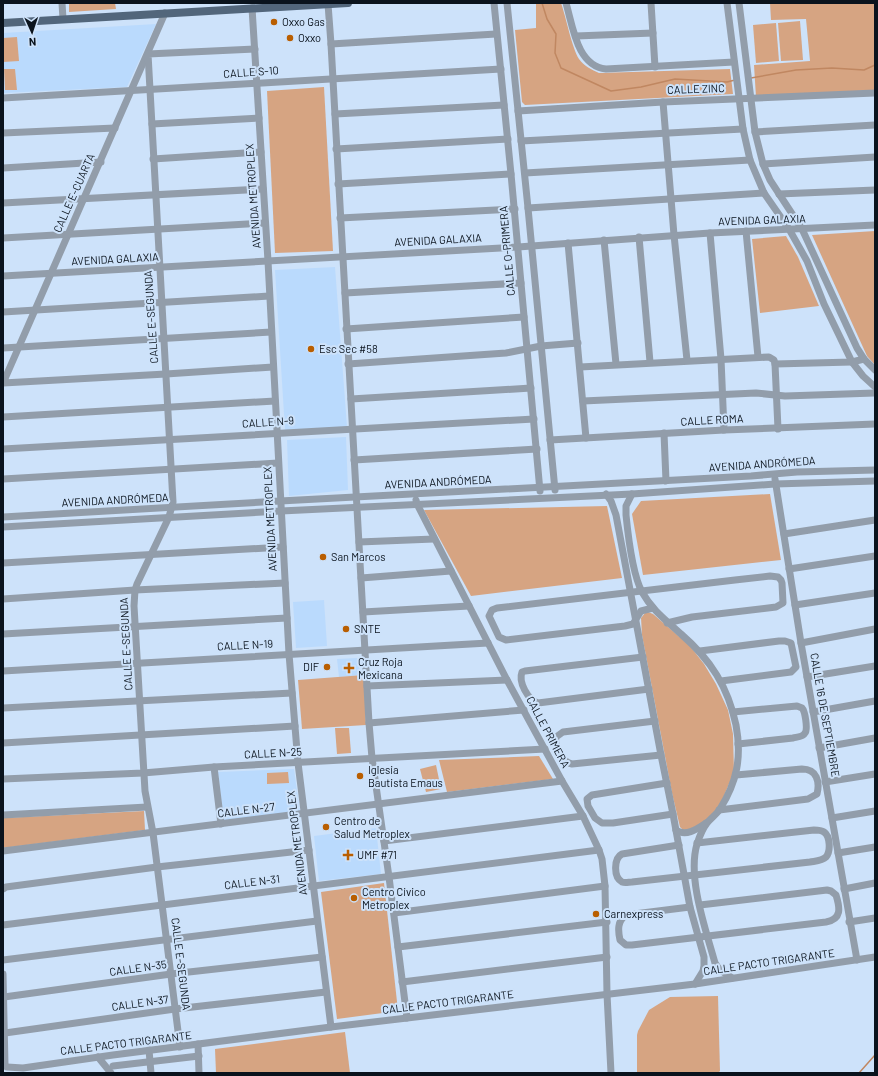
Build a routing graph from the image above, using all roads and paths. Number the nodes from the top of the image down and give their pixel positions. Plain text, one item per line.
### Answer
1 (62, 3) edge
2 (338, 3) edge
3 (348, 3) edge
4 (494, 3) edge
5 (507, 3) edge
6 (566, 3) edge
7 (651, 3) edge
8 (727, 3) edge
9 (739, 3) edge
10 (328, 4) junction
11 (252, 8) junction
12 (166, 13) junction
13 (63, 19) junction
14 (3, 23) edge
15 (496, 34) junction
16 (653, 34) junction
17 (576, 36) junction
18 (331, 44) junction
19 (255, 49) junction
20 (148, 54) junction
21 (735, 65) junction
22 (655, 67) junction
23 (501, 69) junction
24 (333, 78) junction
25 (257, 83) junction
26 (149, 89) junction
27 (131, 90) junction
28 (875, 93) edge
29 (3, 98) edge
30 (739, 99) junction
31 (752, 99) junction
32 (663, 102) junction
33 (504, 104) junction
34 (518, 111) junction
35 (335, 114) junction
36 (259, 118) junction
37 (152, 124) junction
38 (875, 125) edge
39 (115, 128) junction
40 (743, 129) junction
41 (755, 132) junction
42 (3, 133) edge
43 (666, 133) junction
44 (508, 139) junction
45 (522, 141) junction
46 (336, 149) junction
47 (261, 152) junction
48 (875, 157) edge
49 (154, 159) junction
50 (750, 160) junction
51 (101, 162) junction
52 (763, 164) junction
53 (669, 165) junction
54 (3, 168) edge
55 (525, 173) junction
56 (511, 174) junction
57 (338, 184) junction
58 (263, 189) junction
59 (875, 190) edge
60 (764, 193) junction
61 (779, 194) junction
62 (155, 196) junction
63 (84, 198) junction
64 (671, 198) junction
65 (3, 203) edge
66 (528, 208) junction
67 (515, 209) junction
68 (340, 218) junction
69 (265, 223) junction
70 (875, 225) edge
71 (789, 229) junction
72 (802, 229) junction
73 (157, 230) junction
74 (746, 231) junction
75 (710, 233) junction
76 (68, 234) junction
77 (674, 235) junction
78 (639, 237) junction
79 (3, 238) edge
80 (604, 240) junction
81 (568, 243) junction
82 (532, 246) junction
83 (518, 247) junction
84 (342, 256) junction
85 (268, 261) junction
86 (159, 268) junction
87 (51, 274) junction
88 (3, 276) edge
89 (521, 282) junction
90 (345, 293) junction
91 (269, 296) junction
92 (161, 303) junction
93 (35, 310) junction
94 (3, 312) edge
95 (524, 317) junction
96 (346, 329) junction
97 (271, 332) junction
98 (163, 338) junction
99 (578, 343) junction
100 (541, 346) junction
101 (19, 347) junction
102 (3, 348) edge
103 (527, 350) junction
104 (758, 357) junction
105 (864, 359) junction
106 (687, 360) junction
107 (721, 360) junction
108 (650, 362) junction
109 (852, 362) junction
110 (348, 364) junction
111 (616, 364) junction
112 (775, 364) junction
113 (580, 366) junction
114 (273, 367) junction
115 (875, 370) edge
116 (166, 374) junction
117 (3, 383) edge
118 (531, 388) junction
119 (875, 388) edge
120 (875, 393) edge
121 (723, 395) junction
122 (777, 395) junction
123 (351, 399) junction
124 (275, 401) junction
125 (583, 401) junction
126 (168, 408) junction
127 (3, 417) edge
128 (534, 418) junction
129 (875, 424) edge
130 (352, 428) junction
131 (778, 428) junction
132 (724, 430) junction
133 (277, 433) junction
134 (664, 433) junction
135 (586, 438) junction
136 (170, 440) junction
137 (550, 440) junction
138 (3, 449) edge
139 (537, 449) junction
140 (354, 460) junction
141 (278, 463) junction
142 (171, 470) junction
143 (875, 470) edge
144 (774, 474) junction
145 (3, 479) edge
146 (666, 480) junction
147 (875, 481) edge
148 (776, 484) junction
149 (540, 487) junction
150 (554, 487) junction
151 (416, 494) junction
152 (606, 494) junction
153 (632, 494) junction
154 (356, 497) junction
155 (556, 497) junction
156 (541, 498) junction
157 (280, 501) junction
158 (417, 504) junction
159 (357, 507) junction
160 (172, 508) junction
161 (281, 511) junction
162 (3, 517) edge
163 (170, 517) junction
164 (875, 520) edge
165 (3, 527) edge
166 (784, 534) junction
167 (434, 539) junction
168 (359, 542) junction
169 (283, 547) junction
170 (152, 554) junction
171 (875, 556) edge
172 (634, 561) junction
173 (625, 562) junction
174 (3, 563) edge
175 (789, 569) junction
176 (451, 571) junction
177 (361, 578) junction
178 (285, 583) junction
179 (135, 590) junction
180 (642, 592) junction
181 (631, 593) junction
182 (875, 593) edge
183 (3, 599) edge
184 (795, 605) junction
185 (469, 606) junction
186 (653, 608) junction
187 (363, 612) junction
188 (287, 618) junction
189 (636, 621) junction
190 (667, 623) junction
191 (135, 626) junction
192 (875, 629) edge
193 (3, 634) edge
194 (488, 643) junction
195 (801, 643) junction
196 (365, 649) junction
197 (700, 651) junction
198 (289, 654) junction
199 (643, 657) junction
200 (137, 663) junction
201 (875, 666) edge
202 (3, 671) edge
203 (807, 677) junction
204 (507, 680) junction
205 (721, 681) junction
206 (367, 686) junction
207 (648, 689) junction
208 (292, 693) junction
209 (140, 701) junction
210 (875, 701) edge
211 (3, 708) edge
212 (524, 710) junction
213 (733, 712) junction
214 (813, 712) junction
215 (654, 721) junction
216 (369, 723) junction
217 (295, 726) junction
218 (141, 736) junction
219 (875, 738) edge
220 (3, 743) edge
221 (738, 744) junction
222 (819, 748) junction
223 (545, 749) junction
224 (661, 755) junction
225 (372, 758) junction
226 (298, 763) junction
227 (214, 767) junction
228 (143, 772) junction
229 (875, 774) edge
230 (736, 775) junction
231 (3, 779) edge
232 (562, 781) junction
233 (825, 782) junction
234 (667, 783) junction
235 (379, 804) junction
236 (147, 807) junction
237 (719, 810) junction
238 (875, 811) edge
239 (305, 814) junction
240 (673, 814) junction
241 (3, 815) edge
242 (583, 816) junction
243 (832, 818) junction
244 (707, 823) junction
245 (221, 824) junction
246 (676, 830) junction
247 (153, 833) junction
248 (384, 841) junction
249 (697, 843) junction
250 (679, 845) junction
251 (875, 847) edge
252 (309, 850) junction
253 (599, 850) junction
254 (3, 851) edge
255 (838, 853) junction
256 (157, 867) junction
257 (694, 875) junction
258 (684, 876) junction
259 (389, 878) junction
260 (875, 883) edge
261 (313, 886) junction
262 (605, 886) junction
263 (4, 887) edge
264 (844, 889) junction
265 (162, 904) junction
266 (700, 905) junction
267 (690, 907) junction
268 (394, 913) junction
269 (875, 918) edge
270 (317, 921) junction
271 (606, 922) junction
272 (849, 922) junction
273 (3, 925) edge
274 (708, 936) junction
275 (698, 938) junction
276 (166, 940) junction
277 (398, 946) junction
278 (322, 957) junction
279 (607, 957) junction
280 (875, 957) edge
281 (3, 960) edge
282 (857, 960) junction
283 (3, 974) edge
284 (171, 974) junction
285 (732, 978) junction
286 (402, 982) junction
287 (695, 984) junction
288 (326, 992) junction
289 (607, 994) junction
290 (4, 997) junction
291 (175, 1009) junction
292 (407, 1018) junction
293 (331, 1027) junction
294 (5, 1033) junction
295 (198, 1044) junction
296 (180, 1047) junction
297 (149, 1050) junction
298 (113, 1055) junction
299 (199, 1056) junction
300 (98, 1057) junction
301 (150, 1062) junction
302 (6, 1067) edge
303 (23, 1068) junction
304 (113, 1071) edge
305 (15, 1073) edge
306 (151, 1073) edge
307 (199, 1073) edge
308 (611, 1073) edge

1 - 13 street
2 - 3 main road
2 - 10 main road
4 - 15 street, CALLE O-PRIMERA
5 - 34 street
6 - 17 street
7 - 16 street
8 - 21 street
9 - 31 street
10 - 11 main road
10 - 18 street
11 - 12 main road
11 - 19 street, AVENIDA METROPLEX
12 - 13 main road
12 - 20 street, CALLE E-CUARTA
13 - 14 main road
15 - 18 street
15 - 23 street, CALLE O-PRIMERA
16 - 17 street
16 - 22 street
17 - 22 street
18 - 24 street
19 - 20 street
19 - 25 street, AVENIDA METROPLEX
20 - 26 street, CALLE E-SEGUNDA
20 - 27 street, CALLE E-CUARTA
21 - 22 street
21 - 30 street
23 - 24 street, CALLE S-10
23 - 33 street, CALLE O-PRIMERA
24 - 25 street, CALLE S-10
24 - 35 street
25 - 26 street, CALLE S-10
25 - 36 street, AVENIDA METROPLEX
26 - 27 street, CALLE S-10
26 - 37 street, CALLE E-SEGUNDA
27 - 29 street, CALLE S-10
27 - 39 street, CALLE E-CUARTA
28 - 31 street, CALLE ZINC
30 - 31 street, CALLE ZINC
30 - 32 street, CALLE ZINC
30 - 40 street
31 - 41 street
32 - 34 street, CALLE ZINC
32 - 43 street
33 - 35 street
33 - 44 street, CALLE O-PRIMERA
34 - 45 street
35 - 46 street
36 - 37 street
36 - 47 street, AVENIDA METROPLEX
37 - 49 street, CALLE E-SEGUNDA
38 - 41 street
39 - 42 street
39 - 51 street, CALLE E-CUARTA
40 - 43 street
40 - 50 street
41 - 52 street
43 - 45 street
43 - 53 street
44 - 46 street
44 - 56 street, CALLE O-PRIMERA
45 - 55 street
46 - 57 street
47 - 49 street
47 - 58 street, AVENIDA METROPLEX
48 - 52 street
49 - 62 street, CALLE E-SEGUNDA
50 - 53 street
50 - 60 street
51 - 54 street
51 - 63 street, CALLE E-CUARTA
52 - 61 street
53 - 55 street
53 - 64 street
55 - 66 street
56 - 57 street
56 - 67 street, CALLE O-PRIMERA
57 - 68 street
58 - 62 street
58 - 69 street, AVENIDA METROPLEX
59 - 61 street
60 - 64 street
60 - 71 street
61 - 72 street
62 - 63 street
62 - 73 street, CALLE E-SEGUNDA
63 - 65 street
63 - 76 street, CALLE E-CUARTA
64 - 66 street
64 - 77 street
66 - 82 street
67 - 68 street
67 - 83 street, CALLE O-PRIMERA
68 - 84 street
69 - 73 street
69 - 85 street, AVENIDA METROPLEX
70 - 72 street, AVENIDA GALAXIA
71 - 72 street, AVENIDA GALAXIA
71 - 74 street, AVENIDA GALAXIA
71 - 109 street
72 - 105 street
73 - 76 street
73 - 86 street, CALLE E-SEGUNDA
74 - 75 street, AVENIDA GALAXIA
74 - 104 street
75 - 77 street, AVENIDA GALAXIA
75 - 107 street
76 - 79 street
76 - 87 street, CALLE E-CUARTA
77 - 78 street, AVENIDA GALAXIA
77 - 106 street
78 - 80 street, AVENIDA GALAXIA
78 - 108 street
80 - 81 street, AVENIDA GALAXIA
80 - 111 street
81 - 82 street, AVENIDA GALAXIA
81 - 99 street
82 - 83 street, AVENIDA GALAXIA
82 - 100 street
83 - 84 street, AVENIDA GALAXIA
83 - 89 street, CALLE O-PRIMERA
84 - 85 street, AVENIDA GALAXIA
84 - 90 street
85 - 86 street, AVENIDA GALAXIA
85 - 91 street, AVENIDA METROPLEX
86 - 87 street, AVENIDA GALAXIA
86 - 92 street, CALLE E-SEGUNDA
87 - 88 street, AVENIDA GALAXIA
87 - 93 street, CALLE E-CUARTA
89 - 90 street
89 - 95 street, CALLE O-PRIMERA
90 - 96 street
91 - 92 street
91 - 97 street, AVENIDA METROPLEX
92 - 93 street
92 - 98 street, CALLE E-SEGUNDA
93 - 94 street
93 - 101 street, CALLE E-CUARTA
95 - 96 street
95 - 103 street, CALLE O-PRIMERA
96 - 110 street
97 - 98 street
97 - 114 street, AVENIDA METROPLEX
98 - 101 street
98 - 116 street, CALLE E-SEGUNDA
99 - 100 street
99 - 113 street
100 - 103 street
100 - 137 street
101 - 102 street
101 - 117 street, CALLE E-CUARTA
103 - 110 street
103 - 118 street, CALLE O-PRIMERA
104 - 107 street
104 - 112 street
105 - 109 street
105 - 115 street
106 - 107 street
106 - 108 street
107 - 121 street
108 - 111 street
109 - 112 street
109 - 119 street
110 - 123 street
111 - 113 street
112 - 122 street
113 - 125 street
114 - 116 street
114 - 124 street, AVENIDA METROPLEX
116 - 117 street
116 - 126 street, CALLE E-SEGUNDA
118 - 123 street
118 - 128 street, CALLE O-PRIMERA
120 - 122 street
121 - 122 street
121 - 125 street
121 - 132 street
122 - 131 street
123 - 130 street
124 - 126 street
124 - 133 street, AVENIDA METROPLEX
125 - 135 street
126 - 127 street
126 - 136 street, CALLE E-SEGUNDA
128 - 130 street, CALLE N-9
128 - 139 street, CALLE O-PRIMERA
129 - 131 street, CALLE ROMA
130 - 133 street, CALLE N-9
130 - 140 street
131 - 132 street, CALLE ROMA
132 - 134 street, CALLE ROMA
133 - 136 street, CALLE N-9
133 - 141 street, AVENIDA METROPLEX
134 - 135 street, CALLE ROMA
134 - 146 street
135 - 137 street, CALLE ROMA
136 - 138 street, CALLE N-9
136 - 142 street, CALLE E-SEGUNDA
137 - 150 street
139 - 140 street
139 - 149 street, CALLE O-PRIMERA
140 - 154 street
141 - 142 street
141 - 157 street, AVENIDA METROPLEX
142 - 145 street
142 - 160 street, CALLE E-SEGUNDA
143 - 144 street, AVENIDA ANDRÓMEDA
144 - 146 street, AVENIDA ANDRÓMEDA
144 - 148 street, CALLE 16 DE SEPTIEMBRE
146 - 150 street, AVENIDA ANDRÓMEDA
147 - 148 street, AVENIDA ANDRÓMEDA
148 - 153 street, AVENIDA ANDRÓMEDA
148 - 166 street, CALLE 16 DE SEPTIEMBRE
149 - 150 street, AVENIDA ANDRÓMEDA
149 - 151 street, AVENIDA ANDRÓMEDA
149 - 156 street, CALLE O-PRIMERA
150 - 155 street
151 - 154 street, AVENIDA ANDRÓMEDA
151 - 158 street, CALLE PRIMERA
152 - 153 street, AVENIDA ANDRÓMEDA
152 - 155 street, AVENIDA ANDRÓMEDA
152 - 173 street
153 - 172 street
154 - 157 street, AVENIDA ANDRÓMEDA
154 - 159 street
155 - 156 street, AVENIDA ANDRÓMEDA
156 - 158 street, AVENIDA ANDRÓMEDA
157 - 160 street, AVENIDA ANDRÓMEDA
157 - 161 street, AVENIDA METROPLEX
158 - 159 street, AVENIDA ANDRÓMEDA
158 - 167 street, CALLE PRIMERA
159 - 161 street, AVENIDA ANDRÓMEDA
159 - 168 street
160 - 162 street, AVENIDA ANDRÓMEDA
160 - 163 street, CALLE E-SEGUNDA
161 - 163 street, AVENIDA ANDRÓMEDA
161 - 169 street, AVENIDA METROPLEX
163 - 165 street, AVENIDA ANDRÓMEDA
163 - 170 street, CALLE E-SEGUNDA
164 - 166 street
166 - 175 street, CALLE 16 DE SEPTIEMBRE
167 - 168 street
167 - 176 street, CALLE PRIMERA
168 - 177 street
169 - 170 street
169 - 178 street, AVENIDA METROPLEX
170 - 174 street
170 - 179 street, CALLE E-SEGUNDA
171 - 175 street
172 - 173 street
172 - 180 street
173 - 181 street
175 - 184 street, CALLE 16 DE SEPTIEMBRE
176 - 177 street
176 - 185 street, CALLE PRIMERA
177 - 187 street
178 - 179 street
178 - 188 street, AVENIDA METROPLEX
179 - 183 street
179 - 191 street, CALLE E-SEGUNDA
180 - 181 street
180 - 186 street
180 - 190 street
181 - 189 street
181 - 189 street
182 - 184 street
184 - 195 street, CALLE 16 DE SEPTIEMBRE
185 - 187 street
185 - 194 street, CALLE PRIMERA
186 - 189 street
186 - 190 street
187 - 196 street
188 - 191 street
188 - 198 street, AVENIDA METROPLEX
189 - 199 street
190 - 197 street
191 - 193 street
191 - 200 street, CALLE E-SEGUNDA
192 - 195 street
194 - 196 street, CALLE N-19
194 - 204 street, CALLE PRIMERA
195 - 203 street, CALLE 16 DE SEPTIEMBRE
196 - 198 street, CALLE N-19
196 - 206 street
197 - 205 street
197 - 205 street
198 - 200 street, CALLE N-19
198 - 208 street, AVENIDA METROPLEX
199 - 207 street
199 - 207 street
200 - 202 street, CALLE N-19
200 - 209 street, CALLE E-SEGUNDA
201 - 203 street
203 - 214 street, CALLE 16 DE SEPTIEMBRE
204 - 206 street
204 - 212 street, CALLE PRIMERA
205 - 213 street
206 - 216 street
207 - 215 street
208 - 209 street
208 - 217 street, AVENIDA METROPLEX
209 - 211 street
209 - 218 street, CALLE E-SEGUNDA
210 - 214 street
212 - 216 street
212 - 223 street, CALLE PRIMERA
213 - 221 street
213 - 221 street
214 - 222 street, CALLE 16 DE SEPTIEMBRE
215 - 224 street
215 - 224 street
216 - 225 street
217 - 218 street
217 - 226 street, AVENIDA METROPLEX
218 - 220 street
218 - 228 street, CALLE E-SEGUNDA
219 - 222 street
221 - 230 street
222 - 233 street, CALLE 16 DE SEPTIEMBRE
223 - 225 street, CALLE N-25
223 - 232 street, CALLE PRIMERA
224 - 234 street
225 - 226 street, CALLE N-25
225 - 235 street
226 - 227 street, CALLE N-25
226 - 239 street, AVENIDA METROPLEX
227 - 228 street, CALLE N-25
227 - 245 street
228 - 231 street, CALLE N-25
228 - 236 street, CALLE E-SEGUNDA
229 - 233 street
230 - 237 street
230 - 237 street
232 - 235 street, CALLE N-27
232 - 242 street, CALLE PRIMERA
233 - 243 street, CALLE 16 DE SEPTIEMBRE
234 - 240 street
234 - 240 street
235 - 239 street, CALLE N-27
235 - 248 street
236 - 241 street
236 - 247 street, CALLE E-SEGUNDA
237 - 244 street
238 - 243 street
239 - 245 street, CALLE N-27
239 - 252 street, AVENIDA METROPLEX
240 - 246 street
242 - 248 street
242 - 253 street, CALLE PRIMERA
243 - 255 street, CALLE 16 DE SEPTIEMBRE
244 - 246 street
244 - 249 street
245 - 247 street, CALLE N-27
246 - 250 street
247 - 254 street, CALLE N-27
247 - 256 street, CALLE E-SEGUNDA
248 - 259 street
249 - 257 street
249 - 257 street
250 - 258 street
250 - 258 street
251 - 255 street
252 - 256 street
252 - 261 street, AVENIDA METROPLEX
253 - 259 street, CALLE N-31
253 - 262 street, CALLE PRIMERA
255 - 264 street, CALLE 16 DE SEPTIEMBRE
256 - 263 street
256 - 265 street, CALLE E-SEGUNDA
257 - 258 street
257 - 266 street
258 - 267 street
259 - 261 street, CALLE N-31
259 - 268 street
260 - 264 street
261 - 265 street, CALLE N-31
261 - 270 street, AVENIDA METROPLEX
262 - 268 street
262 - 271 street, CALLE PRIMERA
264 - 272 street, CALLE 16 DE SEPTIEMBRE
265 - 273 street, CALLE N-31
265 - 276 street, CALLE E-SEGUNDA
266 - 274 street
266 - 274 street
267 - 275 street
267 - 275 street
268 - 277 street
269 - 272 street
270 - 276 street
270 - 278 street, AVENIDA METROPLEX
271 - 277 street
271 - 279 street, CALLE PRIMERA
272 - 282 street, CALLE 16 DE SEPTIEMBRE
274 - 275 street
274 - 285 street
275 - 287 street
276 - 281 street
276 - 284 street, CALLE E-SEGUNDA
277 - 286 street
278 - 284 street, CALLE N-35
278 - 288 street, AVENIDA METROPLEX
279 - 286 street
279 - 289 street, CALLE PRIMERA
280 - 282 street, CALLE PACTO TRIGARANTE
282 - 285 street, CALLE PACTO TRIGARANTE
283 - 290 street
284 - 290 street, CALLE N-35
284 - 291 street, CALLE E-SEGUNDA
285 - 287 street, CALLE PACTO TRIGARANTE
286 - 292 street
287 - 289 street, CALLE PACTO TRIGARANTE
288 - 291 street, CALLE N-37
288 - 293 street, AVENIDA METROPLEX
289 - 292 street, CALLE PACTO TRIGARANTE
289 - 308 street, CALLE PRIMERA
290 - 294 street
291 - 294 street, CALLE N-37
291 - 296 street, CALLE E-SEGUNDA
292 - 293 street, CALLE PACTO TRIGARANTE
293 - 295 street, CALLE PACTO TRIGARANTE
294 - 302 street
295 - 296 street, CALLE PACTO TRIGARANTE
295 - 299 street
296 - 297 street, CALLE PACTO TRIGARANTE
297 - 298 street, CALLE PACTO TRIGARANTE
297 - 301 street
298 - 300 street, CALLE PACTO TRIGARANTE
298 - 304 street
299 - 301 street
299 - 307 street
300 - 303 street, CALLE PACTO TRIGARANTE
300 - 304 street
301 - 304 street
301 - 306 street
302 - 303 street, CALLE PACTO TRIGARANTE
303 - 305 street, CALLE PACTO TRIGARANTE

